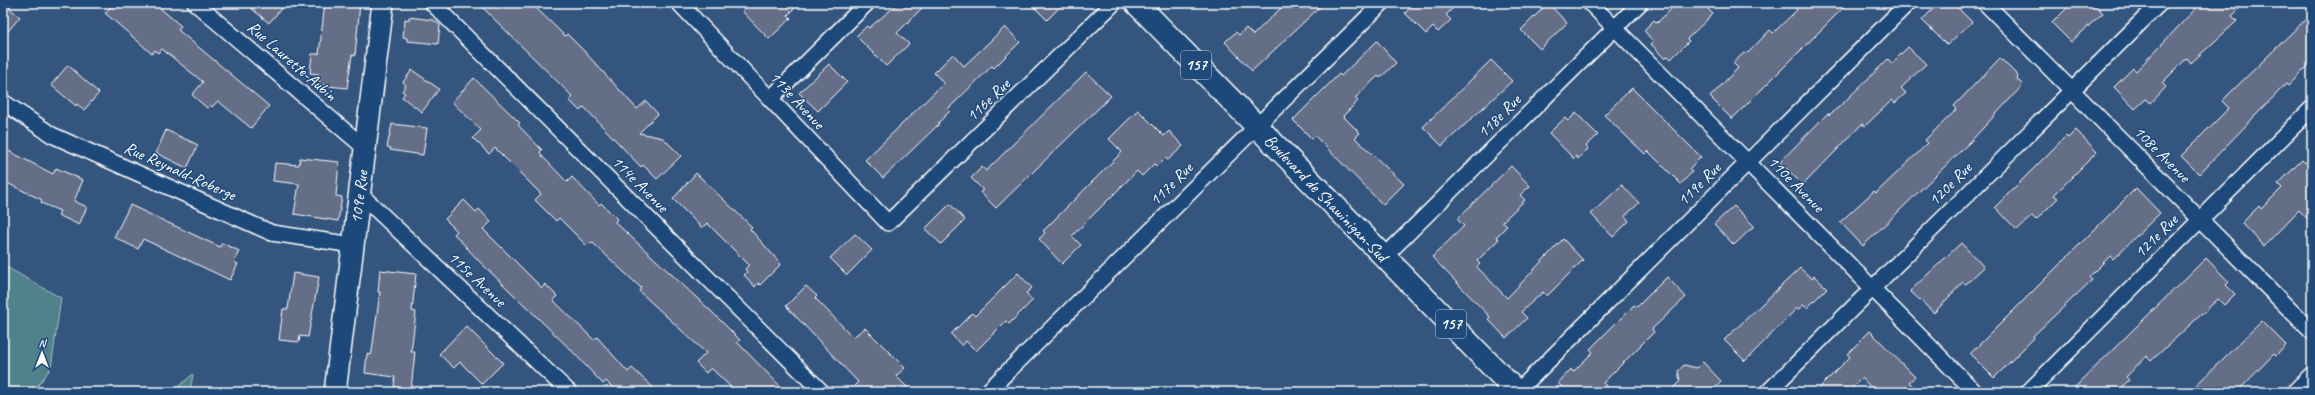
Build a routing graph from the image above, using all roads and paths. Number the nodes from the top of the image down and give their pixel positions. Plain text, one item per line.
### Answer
1 (195, 3) edge
2 (383, 3) edge
3 (432, 3) edge
4 (679, 3) edge
5 (867, 3) edge
6 (1114, 3) edge
7 (1136, 3) edge
8 (1382, 3) edge
9 (1590, 3) edge
10 (1640, 3) edge
11 (1908, 3) edge
12 (1985, 3) edge
13 (2160, 3) edge
14 (1614, 28) junction
15 (2072, 90) junction
16 (770, 99) junction
17 (3, 102) edge
18 (2312, 108) edge
19 (1256, 126) junction
20 (365, 148) junction
21 (1747, 162) junction
22 (359, 193) junction
23 (2200, 219) junction
24 (888, 223) joint
25 (353, 245) junction
26 (1384, 256) junction
27 (1873, 288) junction
28 (2312, 332) edge
29 (2312, 374) edge
30 (335, 392) edge
31 (569, 392) edge
32 (822, 392) edge
33 (987, 392) edge
34 (1517, 392) edge
35 (1768, 392) edge
36 (1975, 392) edge
37 (2028, 392) edge
38 (2294, 392) edge

1 - 20 street, Rue Laurette-Aubin
2 - 20 street, 109e Rue
3 - 32 street, 114e Avenue
4 - 16 street, 113e Avenue
5 - 16 street
6 - 24 street, 116e Rue
7 - 19 main road, Boulevard de Shawinigan-Sud / 157
8 - 19 street, 117e Rue
9 - 14 street, 110e Avenue
10 - 14 street, 118e Rue
11 - 21 street, 119e Rue
12 - 15 street, 108e Avenue
13 - 15 street, 120e Rue
14 - 21 street, 110e Avenue
14 - 26 street, 118e Rue
15 - 23 street, 108e Avenue
15 - 27 street, 120e Rue
16 - 24 street, 113e Avenue
17 - 25 street, Rue Reynald-Roberge
18 - 23 street, 121e Rue
19 - 26 main road, Boulevard de Shawinigan-Sud / 157
19 - 33 street, 117e Rue
20 - 22 street, 109e Rue
21 - 27 street, 110e Avenue
21 - 34 street, 119e Rue
22 - 25 street, 109e Rue
22 - 31 street, 115e Avenue
23 - 28 street, 108e Avenue
23 - 37 street, 121e Rue
25 - 30 street, 109e Rue
26 - 34 main road, Boulevard de Shawinigan-Sud / 157
27 - 35 street, 120e Rue
27 - 36 street, 110e Avenue
29 - 38 street

